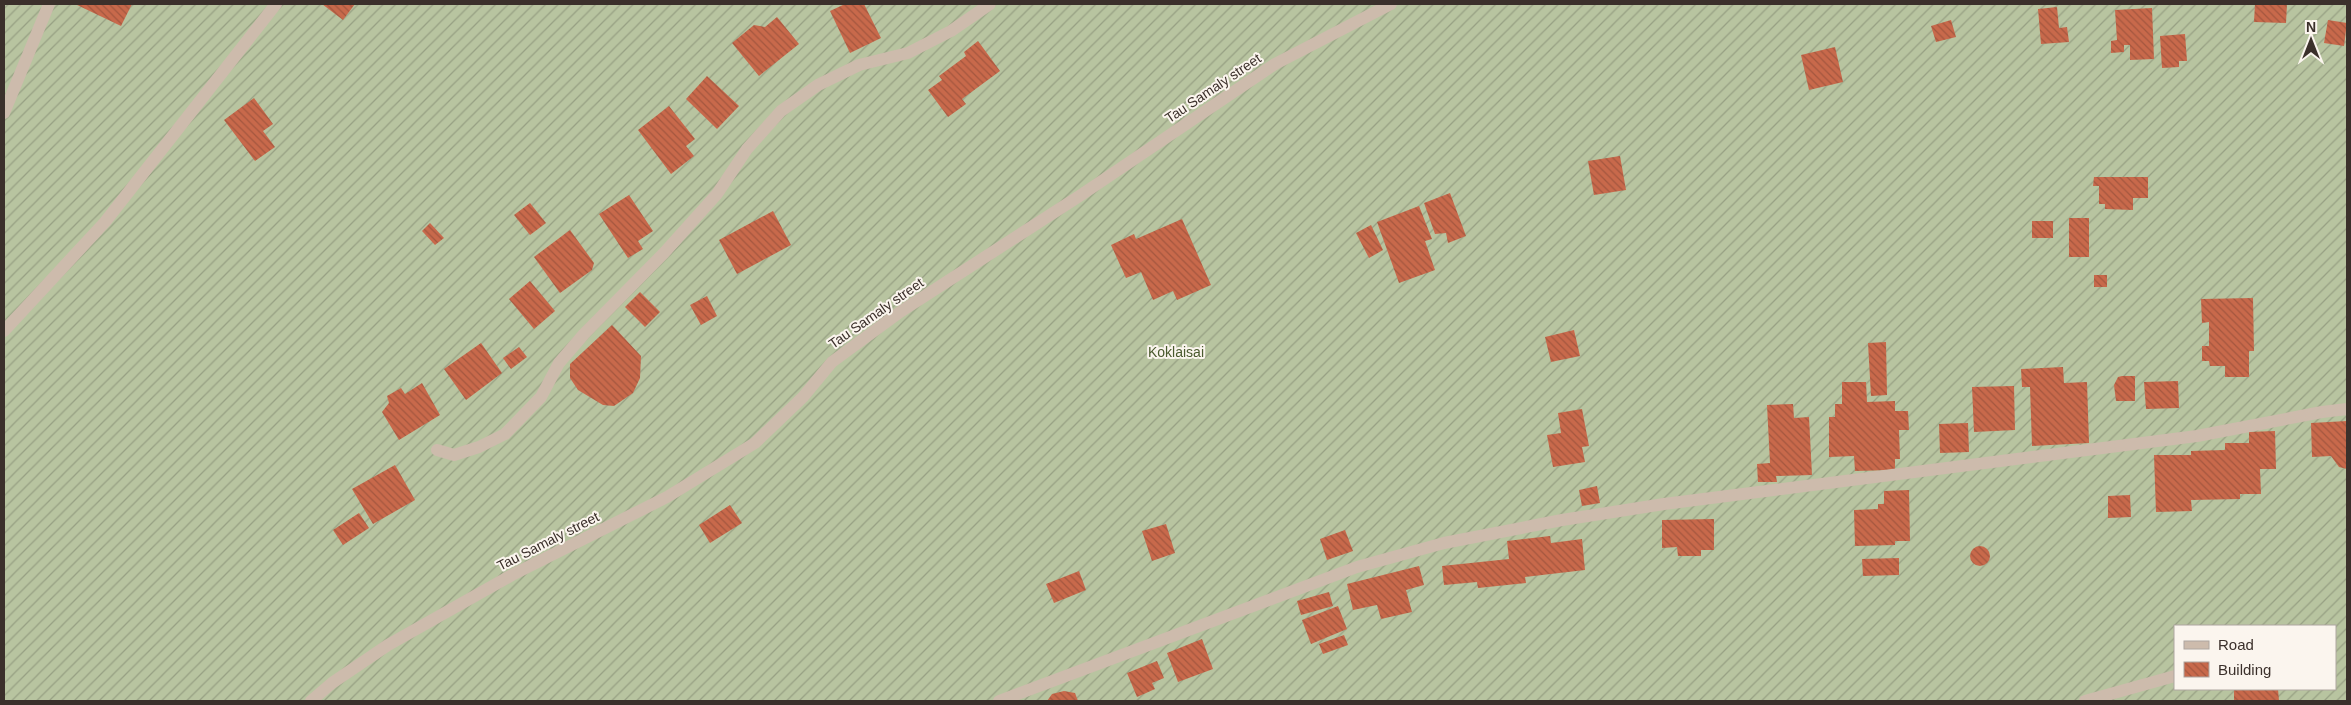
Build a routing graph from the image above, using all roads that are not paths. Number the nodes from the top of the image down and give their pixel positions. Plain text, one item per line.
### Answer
1 (49, 4) edge
2 (276, 4) edge
3 (990, 4) edge
4 (1391, 4) edge
5 (4, 114) edge
6 (4, 331) edge
7 (2347, 409) edge
8 (437, 450) dead end
9 (2174, 676) edge
10 (311, 701) edge
11 (999, 701) edge
12 (2085, 701) edge

1 - 5 street
2 - 6 street
3 - 8 street
4 - 10 street, Tau Samaly street
7 - 11 street
9 - 12 street

